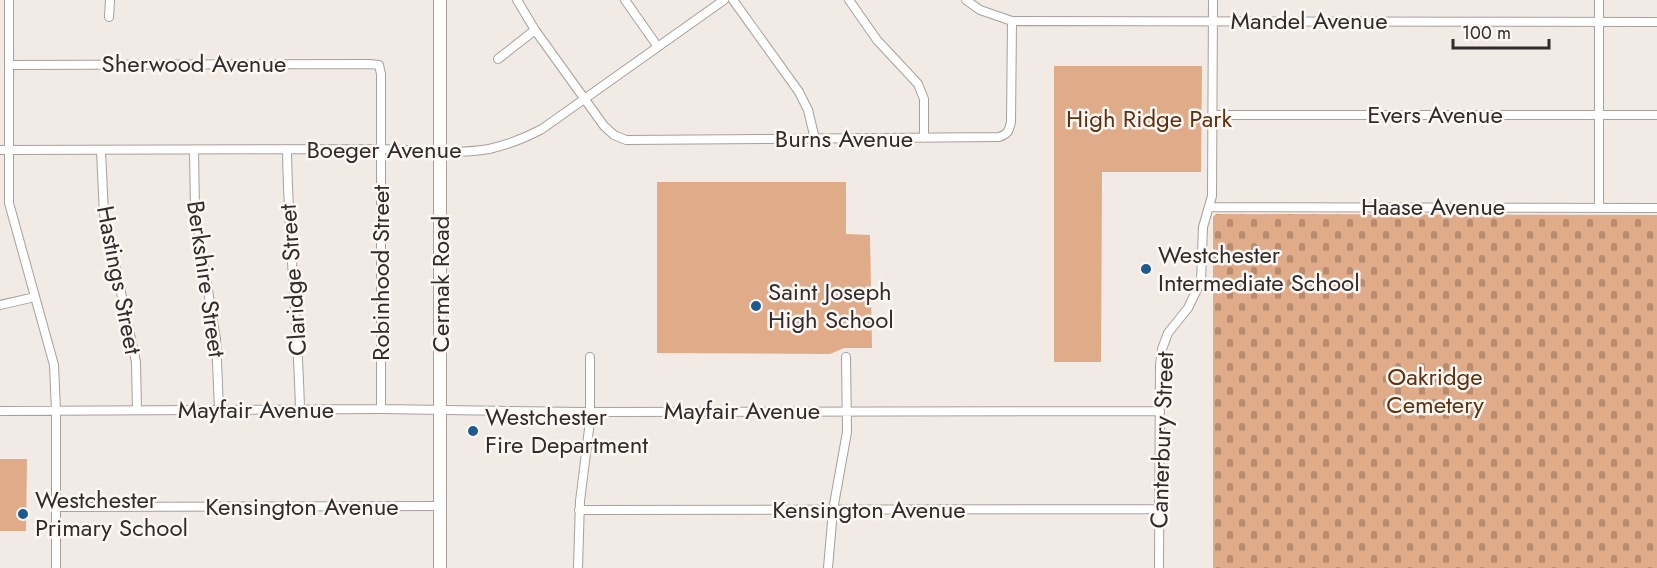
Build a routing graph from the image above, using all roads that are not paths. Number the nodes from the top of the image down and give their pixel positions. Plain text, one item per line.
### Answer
1 (9, 0) edge
2 (110, 0) edge
3 (440, 0) edge
4 (517, 0) edge
5 (625, 0) edge
6 (724, 0) edge
7 (733, 0) edge
8 (849, 0) edge
9 (966, 0) edge
10 (1213, 0) edge
11 (1599, 0) edge
12 (110, 17) dead end
13 (1012, 21) junction
14 (1213, 21) junction
15 (1599, 21) junction
16 (1657, 21) edge
17 (535, 30) junction
18 (658, 47) junction
19 (498, 59) dead end
20 (9, 65) junction
21 (379, 66) joint
22 (584, 100) junction
23 (1213, 115) junction
24 (1599, 115) junction
25 (1657, 115) edge
26 (924, 138) junction
27 (815, 139) junction
28 (287, 149) junction
29 (381, 149) junction
30 (4, 150) edge
31 (194, 150) junction
32 (101, 151) junction
33 (441, 151) junction
34 (1210, 207) junction
35 (1599, 208) junction
36 (1657, 208) edge
37 (35, 297) junction
38 (0, 305) edge
39 (590, 357) dead end
40 (846, 357) dead end
41 (219, 409) junction
42 (381, 409) junction
43 (136, 410) junction
44 (300, 410) junction
45 (441, 410) junction
46 (0, 411) edge
47 (56, 411) junction
48 (846, 411) junction
49 (1160, 411) junction
50 (590, 412) junction
51 (440, 506) junction
52 (56, 507) junction
53 (1160, 509) junction
54 (579, 510) junction
55 (833, 510) junction
56 (56, 568) edge
57 (440, 568) edge
58 (578, 568) edge
59 (828, 568) edge
60 (1159, 568) edge

1 - 20 street
2 - 12 street
3 - 33 main road, Cermak Road
4 - 17 street, Burns Avenue
5 - 18 street
6 - 18 street, Boeger Avenue
7 - 27 street
8 - 26 street
9 - 13 street, Mandel Avenue
10 - 14 street, Canterbury Street
11 - 15 street
13 - 14 street, Mandel Avenue
13 - 26 street, Burns Avenue
14 - 15 street, Mandel Avenue
14 - 23 street, Canterbury Street
15 - 16 street, Mandel Avenue
15 - 24 street
17 - 19 street
17 - 22 street, Burns Avenue
18 - 22 street, Boeger Avenue
20 - 21 street, Sherwood Avenue
20 - 30 street
21 - 29 street, Robinhood Street
22 - 27 street, Burns Avenue
22 - 33 street, Boeger Avenue
23 - 24 street, Evers Avenue
23 - 34 street, Canterbury Street
24 - 25 street, Evers Avenue
24 - 35 street
26 - 27 street, Burns Avenue
28 - 29 street, Boeger Avenue
28 - 31 street, Boeger Avenue
28 - 44 street, Claridge Street
29 - 33 street, Boeger Avenue
29 - 42 street, Robinhood Street
30 - 32 street, Boeger Avenue
30 - 37 street
31 - 32 street, Boeger Avenue
31 - 41 street, Berkshire Street
32 - 43 street, Hastings Street
33 - 45 main road, Cermak Road
34 - 35 street, Haase Avenue
34 - 49 street, Canterbury Street
35 - 36 street, Haase Avenue
37 - 38 street
37 - 47 street
39 - 50 street
40 - 48 street
41 - 43 street, Mayfair Avenue
41 - 44 street, Mayfair Avenue
42 - 44 street, Mayfair Avenue
42 - 45 street, Mayfair Avenue
43 - 47 street, Mayfair Avenue
45 - 50 street, Mayfair Avenue
45 - 51 main road, Cermak Road
46 - 47 street, Mayfair Avenue
47 - 52 street
48 - 49 street, Mayfair Avenue
48 - 50 street, Mayfair Avenue
48 - 55 street
49 - 53 street, Canterbury Street
50 - 54 street
51 - 52 street, Kensington Avenue
51 - 57 main road, Cermak Road
52 - 56 street
53 - 55 street, Kensington Avenue
53 - 60 street, Canterbury Street
54 - 55 street, Kensington Avenue
54 - 58 street
55 - 59 street

